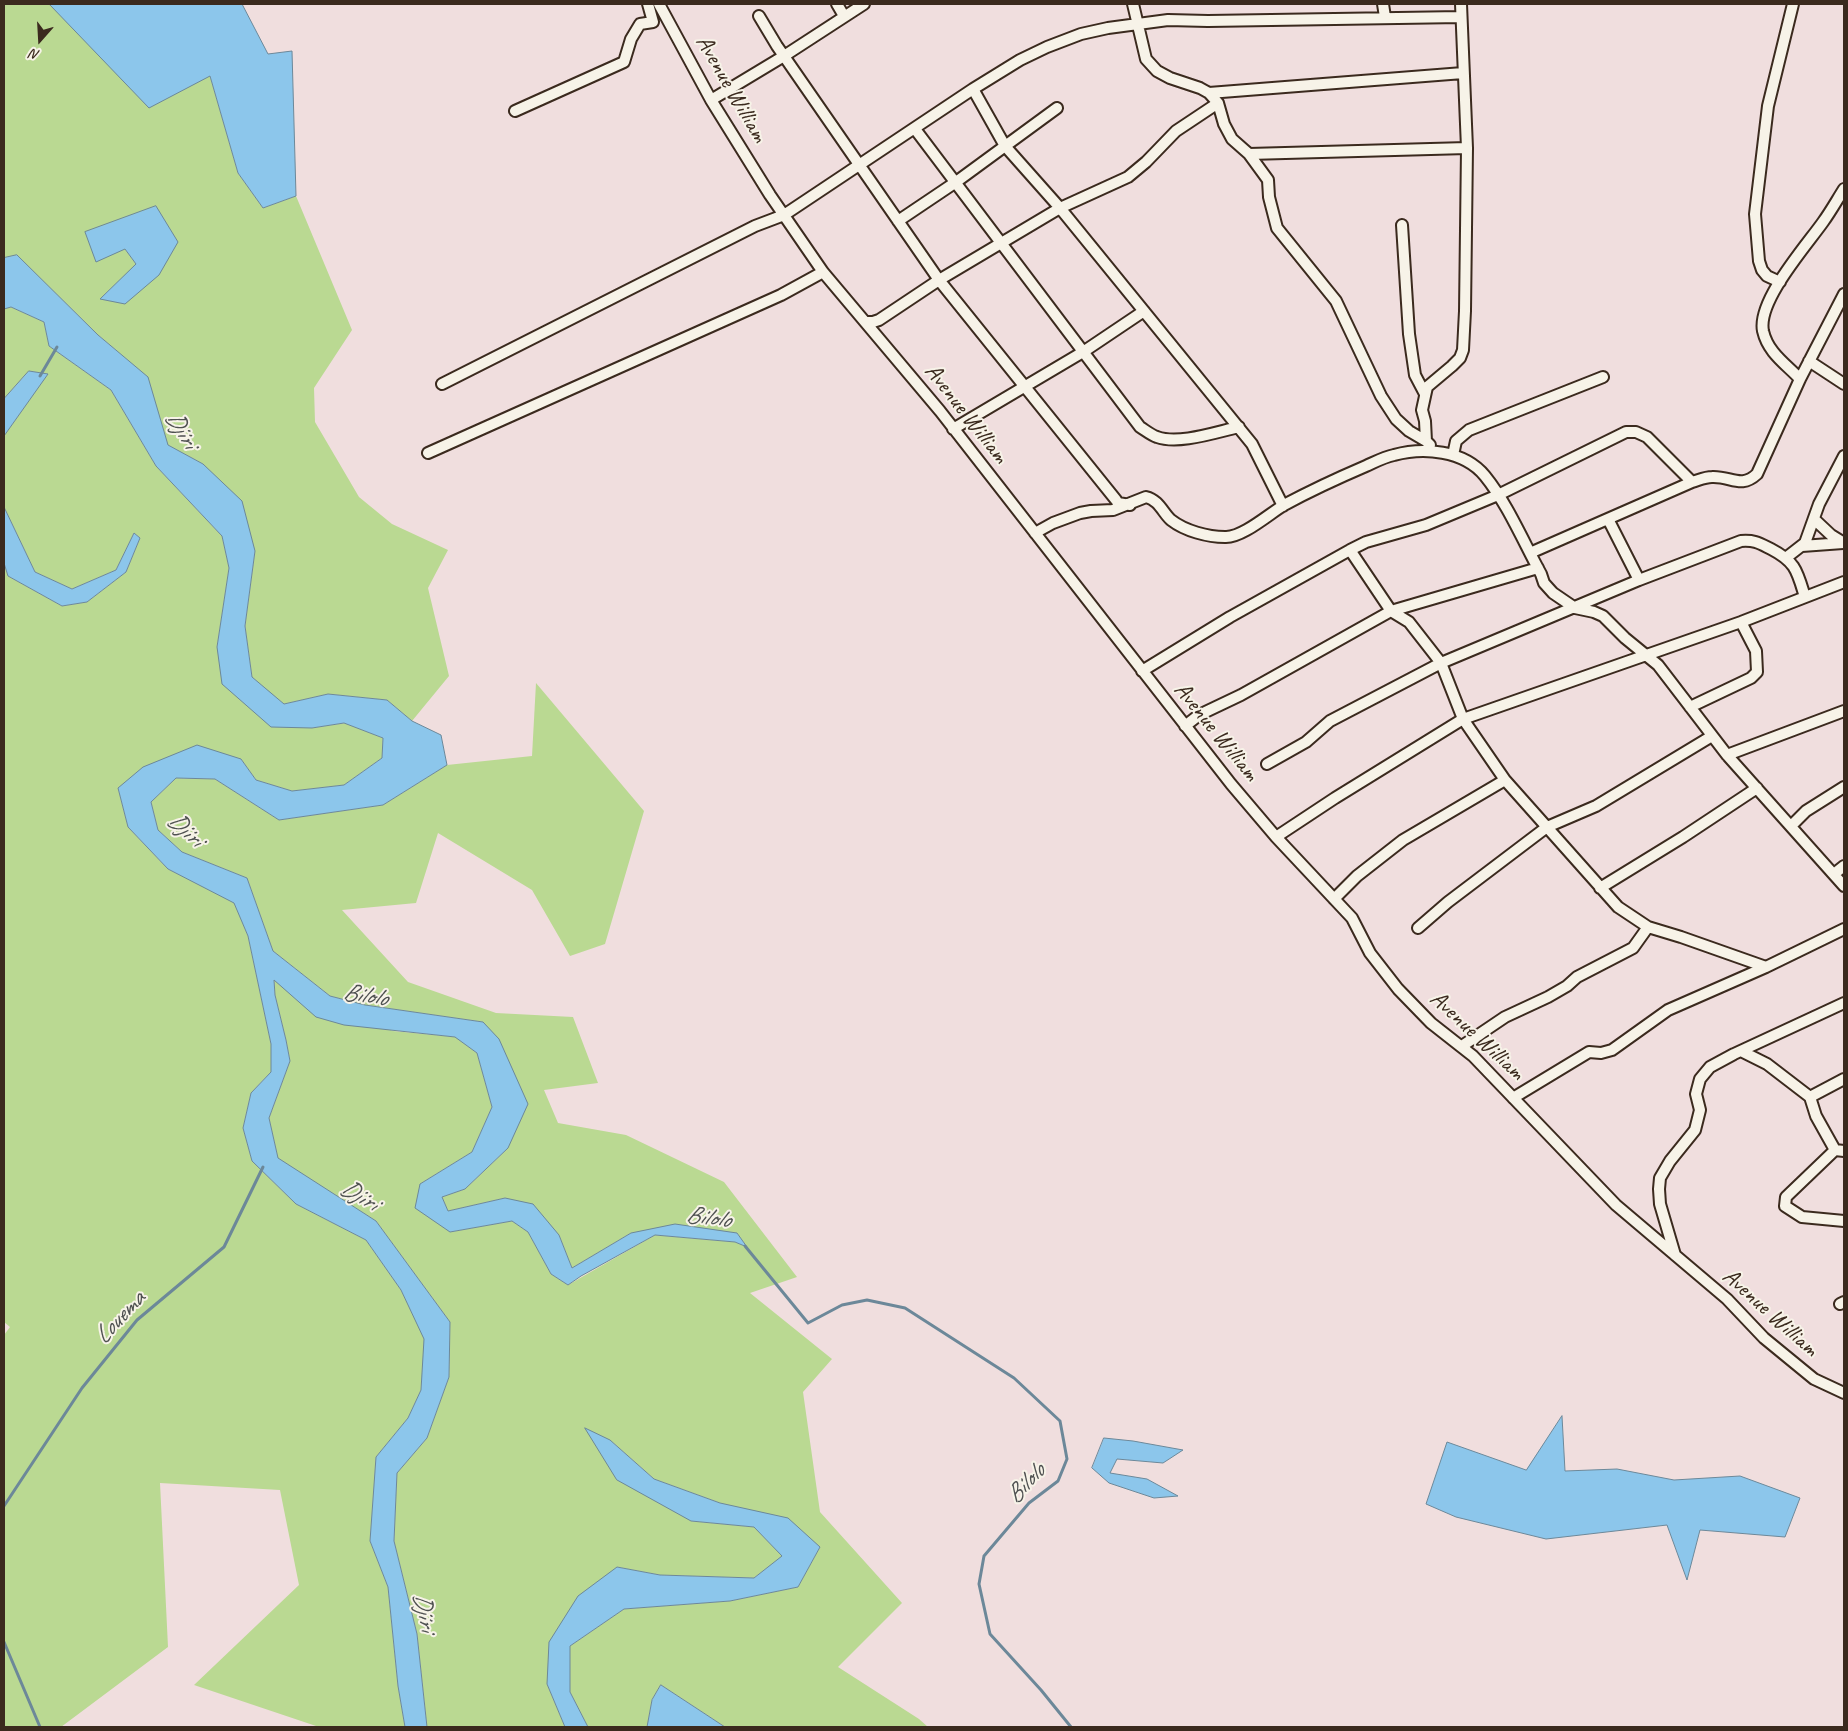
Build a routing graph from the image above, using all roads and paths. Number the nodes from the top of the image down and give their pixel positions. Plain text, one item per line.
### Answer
1 (648, 4) edge
2 (659, 4) edge
3 (837, 4) edge
4 (864, 4) edge
5 (1133, 4) edge
6 (1383, 4) edge
7 (1460, 4) edge
8 (1793, 4) edge
9 (759, 16) dead end
10 (844, 16) junction
11 (1385, 17) junction
12 (1461, 17) junction
13 (1137, 23) junction
14 (784, 56) junction
15 (1463, 73) junction
16 (973, 89) junction
17 (1209, 93) junction
18 (711, 100) junction
19 (1218, 103) junction
20 (1057, 108) dead end
21 (515, 111) dead end
22 (915, 129) junction
23 (1004, 146) junction
24 (1467, 148) junction
25 (1249, 154) junction
26 (860, 163) junction
27 (956, 182) junction
28 (1844, 189) edge
29 (1060, 208) junction
30 (784, 215) junction
31 (898, 220) junction
32 (1402, 225) dead end
33 (1002, 243) junction
34 (823, 272) junction
35 (939, 280) junction
36 (1780, 282) junction
37 (1844, 294) edge
38 (1144, 311) junction
39 (866, 322) junction
40 (1082, 352) junction
41 (1810, 361) junction
42 (1602, 377) dead end
43 (1800, 379) junction
44 (442, 384) dead end
45 (1844, 384) edge
46 (1024, 386) junction
47 (1425, 394) junction
48 (1238, 427) junction
49 (953, 429) junction
50 (1426, 441) junction
51 (1435, 452) junction
52 (428, 453) dead end
53 (1453, 456) junction
54 (1844, 456) edge
55 (1692, 482) junction
56 (1498, 495) junction
57 (1130, 505) junction
58 (1283, 506) junction
59 (1608, 519) junction
60 (1814, 519) junction
61 (1035, 533) junction
62 (1844, 543) edge
63 (1802, 546) junction
64 (1350, 550) junction
65 (1530, 553) junction
66 (1787, 557) junction
67 (1538, 568) junction
68 (1639, 580) junction
69 (1843, 585) edge
70 (1805, 597) junction
71 (1575, 608) junction
72 (1391, 610) junction
73 (1741, 622) junction
74 (1647, 655) junction
75 (1441, 663) junction
76 (1142, 671) junction
77 (1690, 706) junction
78 (1844, 711) edge
79 (1463, 719) junction
80 (1185, 726) junction
81 (1712, 736) junction
82 (1727, 755) junction
83 (1267, 764) dead end
84 (1505, 780) junction
85 (1844, 787) edge
86 (1757, 788) junction
87 (1791, 826) junction
88 (1547, 827) junction
89 (1276, 837) junction
90 (1844, 866) edge
91 (1834, 874) junction
92 (1844, 886) edge
93 (1600, 888) junction
94 (1334, 899) junction
95 (1648, 927) junction
96 (1418, 928) dead end
97 (1844, 929) edge
98 (1766, 967) junction
99 (1844, 1003) edge
100 (1462, 1046) junction
101 (1741, 1051) junction
102 (1844, 1078) edge
103 (1810, 1097) junction
104 (1514, 1098) junction
105 (1839, 1150) edge
106 (1844, 1221) edge
107 (1675, 1256) junction
108 (1844, 1393) edge

1 - 21 street
2 - 18 street, Avenue William
3 - 10 street
4 - 10 street
5 - 13 street
6 - 11 street
7 - 12 street
8 - 36 street
9 - 14 street
10 - 14 street
11 - 12 street
11 - 13 street
12 - 15 street
13 - 16 street
13 - 17 street
14 - 18 street
14 - 26 street
15 - 17 street
15 - 24 street
16 - 22 street
16 - 23 street
17 - 19 street
18 - 30 street, Avenue William
19 - 25 street
19 - 29 street
20 - 23 street
22 - 26 street
22 - 27 street
23 - 27 street
23 - 29 street
24 - 25 street
24 - 47 street
25 - 50 street
26 - 30 street
26 - 31 street
27 - 31 street
27 - 33 street
28 - 36 street
29 - 33 street
29 - 38 street
30 - 34 street, Avenue William
30 - 44 street
31 - 35 street
32 - 47 street
33 - 35 street
33 - 40 street
34 - 39 street, Avenue William
34 - 52 street
35 - 39 street
35 - 46 street
36 - 43 street
37 - 41 street
38 - 40 street
38 - 48 street
39 - 49 street, Avenue William
40 - 46 street
40 - 48 street
41 - 43 street
41 - 45 street
42 - 53 street
43 - 55 street
46 - 49 street
46 - 57 street
47 - 50 street
48 - 58 street
49 - 61 street, Avenue William
50 - 51 street
51 - 53 street
51 - 58 street
53 - 56 street
54 - 60 street
55 - 56 street
55 - 59 street
56 - 64 street
56 - 65 street
57 - 58 street
57 - 61 street
59 - 65 street
59 - 68 street
60 - 62 street
60 - 63 street
61 - 76 street, Avenue William
62 - 63 street
63 - 66 street
64 - 72 street
64 - 76 street
65 - 67 street
66 - 68 street
66 - 70 street
67 - 71 street
67 - 72 street
68 - 71 street
69 - 70 street
70 - 73 street
71 - 74 street
71 - 75 street
72 - 75 street
72 - 80 street
73 - 74 street
73 - 77 street
74 - 77 street
74 - 79 street
75 - 79 street
75 - 83 street
76 - 80 street, Avenue William
77 - 81 street
78 - 82 street
79 - 84 street
79 - 89 street
80 - 89 street, Avenue William
81 - 82 street
81 - 88 street
82 - 86 street
84 - 88 street
84 - 94 street
85 - 87 street
86 - 87 street
86 - 93 street
87 - 91 street
88 - 93 street
88 - 96 street
89 - 94 street, Avenue William
90 - 91 street
91 - 92 street
93 - 95 street
94 - 100 street, Avenue William
95 - 98 street
95 - 100 street
97 - 98 street
98 - 104 street
99 - 101 street
100 - 104 street, Avenue William
101 - 103 street
101 - 107 street
102 - 103 street
103 - 105 street
104 - 107 street, Avenue William
105 - 106 street
107 - 108 street, Avenue William

